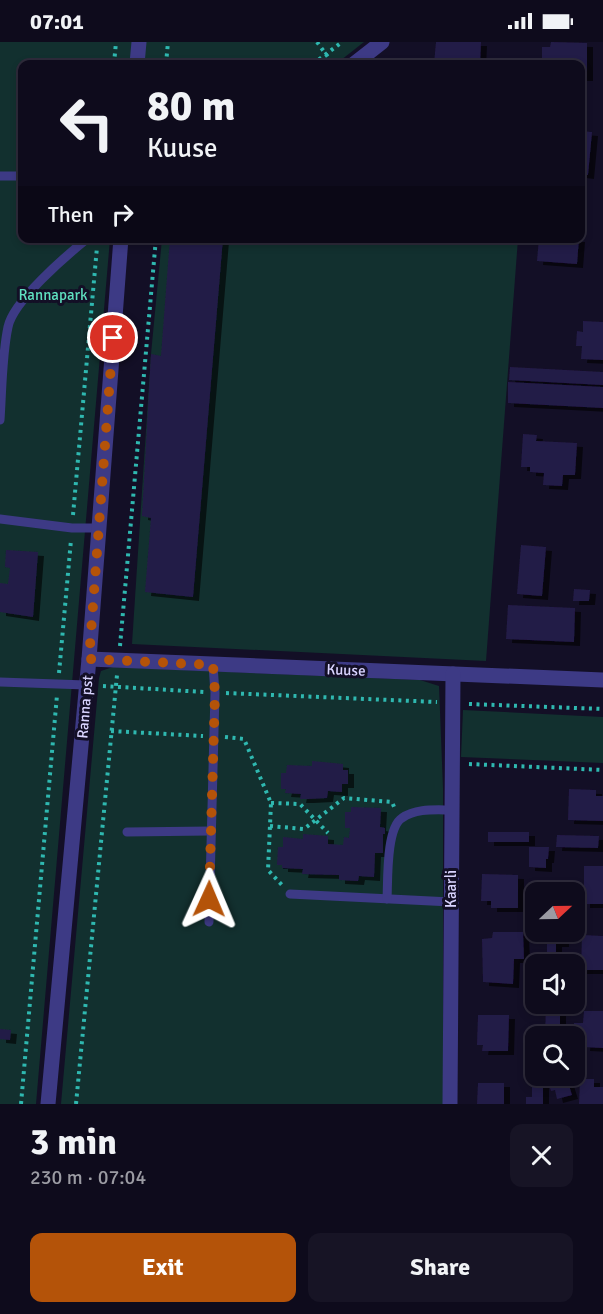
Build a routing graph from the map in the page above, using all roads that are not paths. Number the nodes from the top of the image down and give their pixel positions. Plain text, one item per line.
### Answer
1 (139, 42) edge
2 (382, 42) edge
3 (137, 60) edge
4 (359, 60) edge
5 (0, 176) edge
6 (18, 176) edge
7 (82, 243) edge
8 (122, 243) edge
9 (0, 420) edge
10 (0, 519) edge
11 (99, 528) junction
12 (89, 659) junction
13 (213, 665) junction
14 (453, 674) junction
15 (603, 680) edge
16 (0, 682) edge
17 (86, 685) junction
18 (452, 810) junction
19 (210, 831) junction
20 (127, 832) dead end
21 (290, 894) dead end
22 (387, 899) junction
23 (451, 902) junction
24 (208, 922) dead end
25 (48, 1104) edge
26 (450, 1104) edge

1 - 3 street
2 - 4 street
5 - 6 lane
7 - 9 lane
8 - 11 street, Ranna pst
10 - 11 lane
11 - 12 street, Ranna pst
12 - 13 street, Kuuse
12 - 17 street, Ranna pst
13 - 14 street, Kuuse
13 - 19 lane
14 - 15 street, Kuuse
14 - 18 street, Kaarli
16 - 17 lane
17 - 25 street, Ranna pst
18 - 22 lane
18 - 23 street, Kaarli
19 - 20 lane
19 - 24 lane
21 - 22 lane
22 - 23 lane
23 - 26 street, Kaarli

